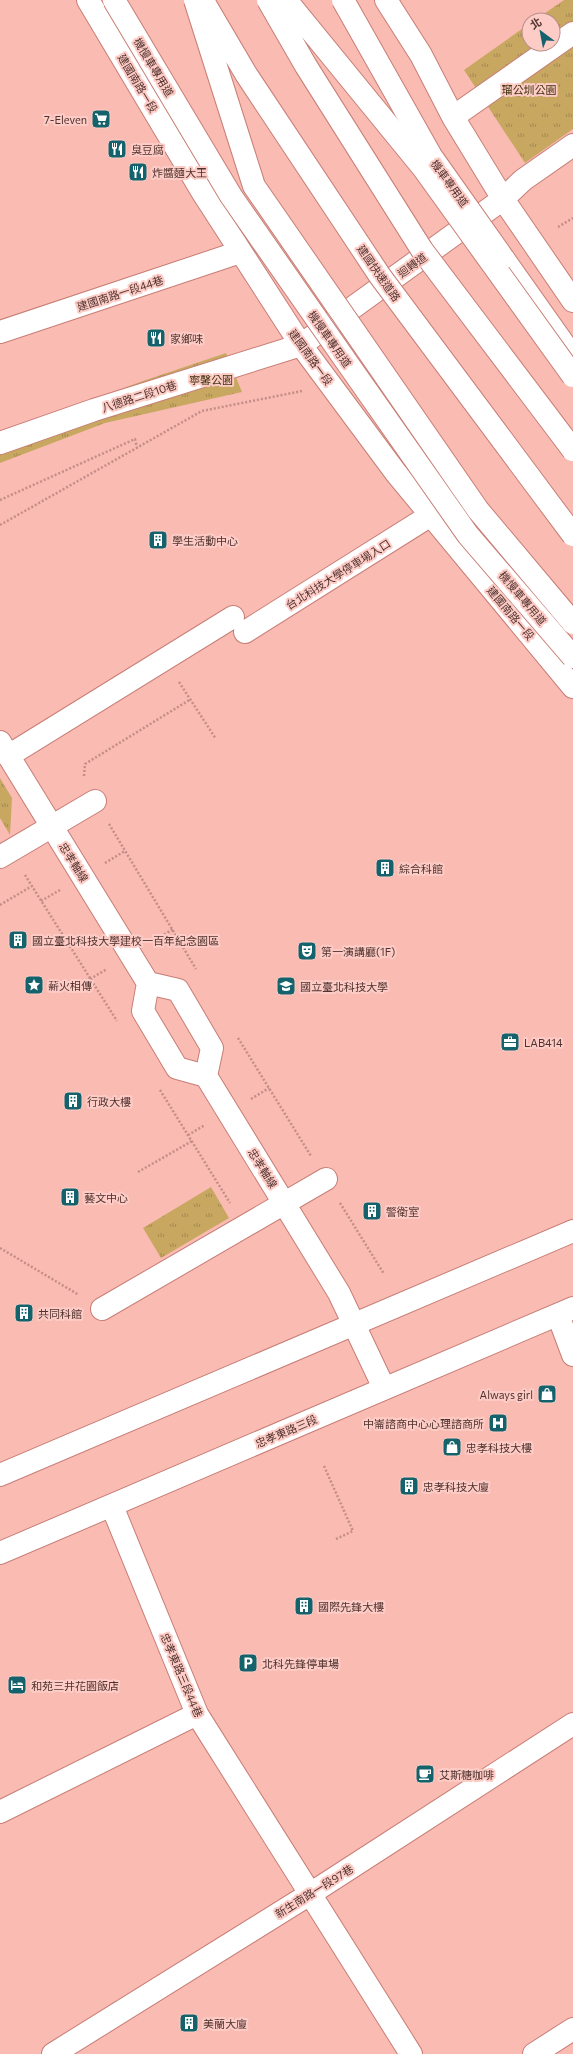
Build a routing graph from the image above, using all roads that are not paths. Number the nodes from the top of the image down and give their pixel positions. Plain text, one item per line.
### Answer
1 (88, 0) edge
2 (114, 0) edge
3 (195, 0) edge
4 (203, 0) edge
5 (268, 0) edge
6 (286, 0) edge
7 (343, 0) edge
8 (386, 0) edge
9 (573, 33) edge
10 (453, 117) junction
11 (573, 145) edge
12 (503, 199) junction
13 (240, 252) junction
14 (573, 301) edge
15 (0, 332) edge
16 (302, 345) junction
17 (573, 357) edge
18 (573, 376) edge
19 (0, 443) edge
20 (573, 450) edge
21 (431, 515) junction
22 (573, 535) edge
23 (573, 623) edge
24 (573, 657) edge
25 (573, 688) edge
26 (4, 749) edge
27 (95, 801) road end
28 (52, 826) junction
29 (0, 857) edge
30 (148, 983) junction
31 (206, 1076) junction
32 (326, 1179) dead end
33 (285, 1204) junction
34 (573, 1231) edge
35 (102, 1309) road end
36 (565, 1312) edge
37 (354, 1325) junction
38 (573, 1354) edge
39 (384, 1388) junction
40 (0, 1475) edge
41 (112, 1506) junction
42 (0, 1553) edge
43 (197, 1714) junction
44 (573, 1724) edge
45 (0, 1812) edge
46 (310, 1894) junction
47 (573, 2029) edge
48 (53, 2054) edge
49 (411, 2054) edge
50 (534, 2054) edge

1 - 13 main road, 建國南路一段
2 - 24 main road, 機慢車專用道, bridge
3 - 23 main road, bridge
4 - 22 main road, 建國快速道路, bridge
5 - 20 main road, bridge
6 - 18 main road, bridge
7 - 17 main road, 機車專用道, bridge
8 - 10 main road
9 - 10 main road
10 - 12 main road
11 - 12 main road, 迴轉道
12 - 14 main road
12 - 16 main road, 迴轉道
13 - 15 main road, 建國南路一段44巷
13 - 16 main road, 建國南路一段
16 - 19 main road, 八德路二段10巷
16 - 21 main road, 建國南路一段
21 - 25 main road, 建國南路一段
21 - 26 main road, 台北科技大學停車場入口
26 - 28 main road, 忠孝軸線
27 - 28 main road
28 - 29 main road
28 - 30 main road, 忠孝軸線
30 - 31 main road
30 - 31 main road
31 - 33 main road, 忠孝軸線
32 - 33 main road
33 - 35 main road
33 - 37 main road, 忠孝軸線
34 - 37 main road
36 - 38 main road
36 - 39 main road, 忠孝東路三段
37 - 39 main road, 忠孝軸線
37 - 40 main road
39 - 41 main road, 忠孝東路三段
41 - 42 main road, 忠孝東路三段
41 - 43 main road, 忠孝東路三段44巷
43 - 45 main road
43 - 46 main road, 忠孝東路三段44巷
44 - 46 main road, 新生南路一段97巷
46 - 48 main road, 新生南路一段97巷
46 - 49 main road, 忠孝東路三段44巷
47 - 50 main road

